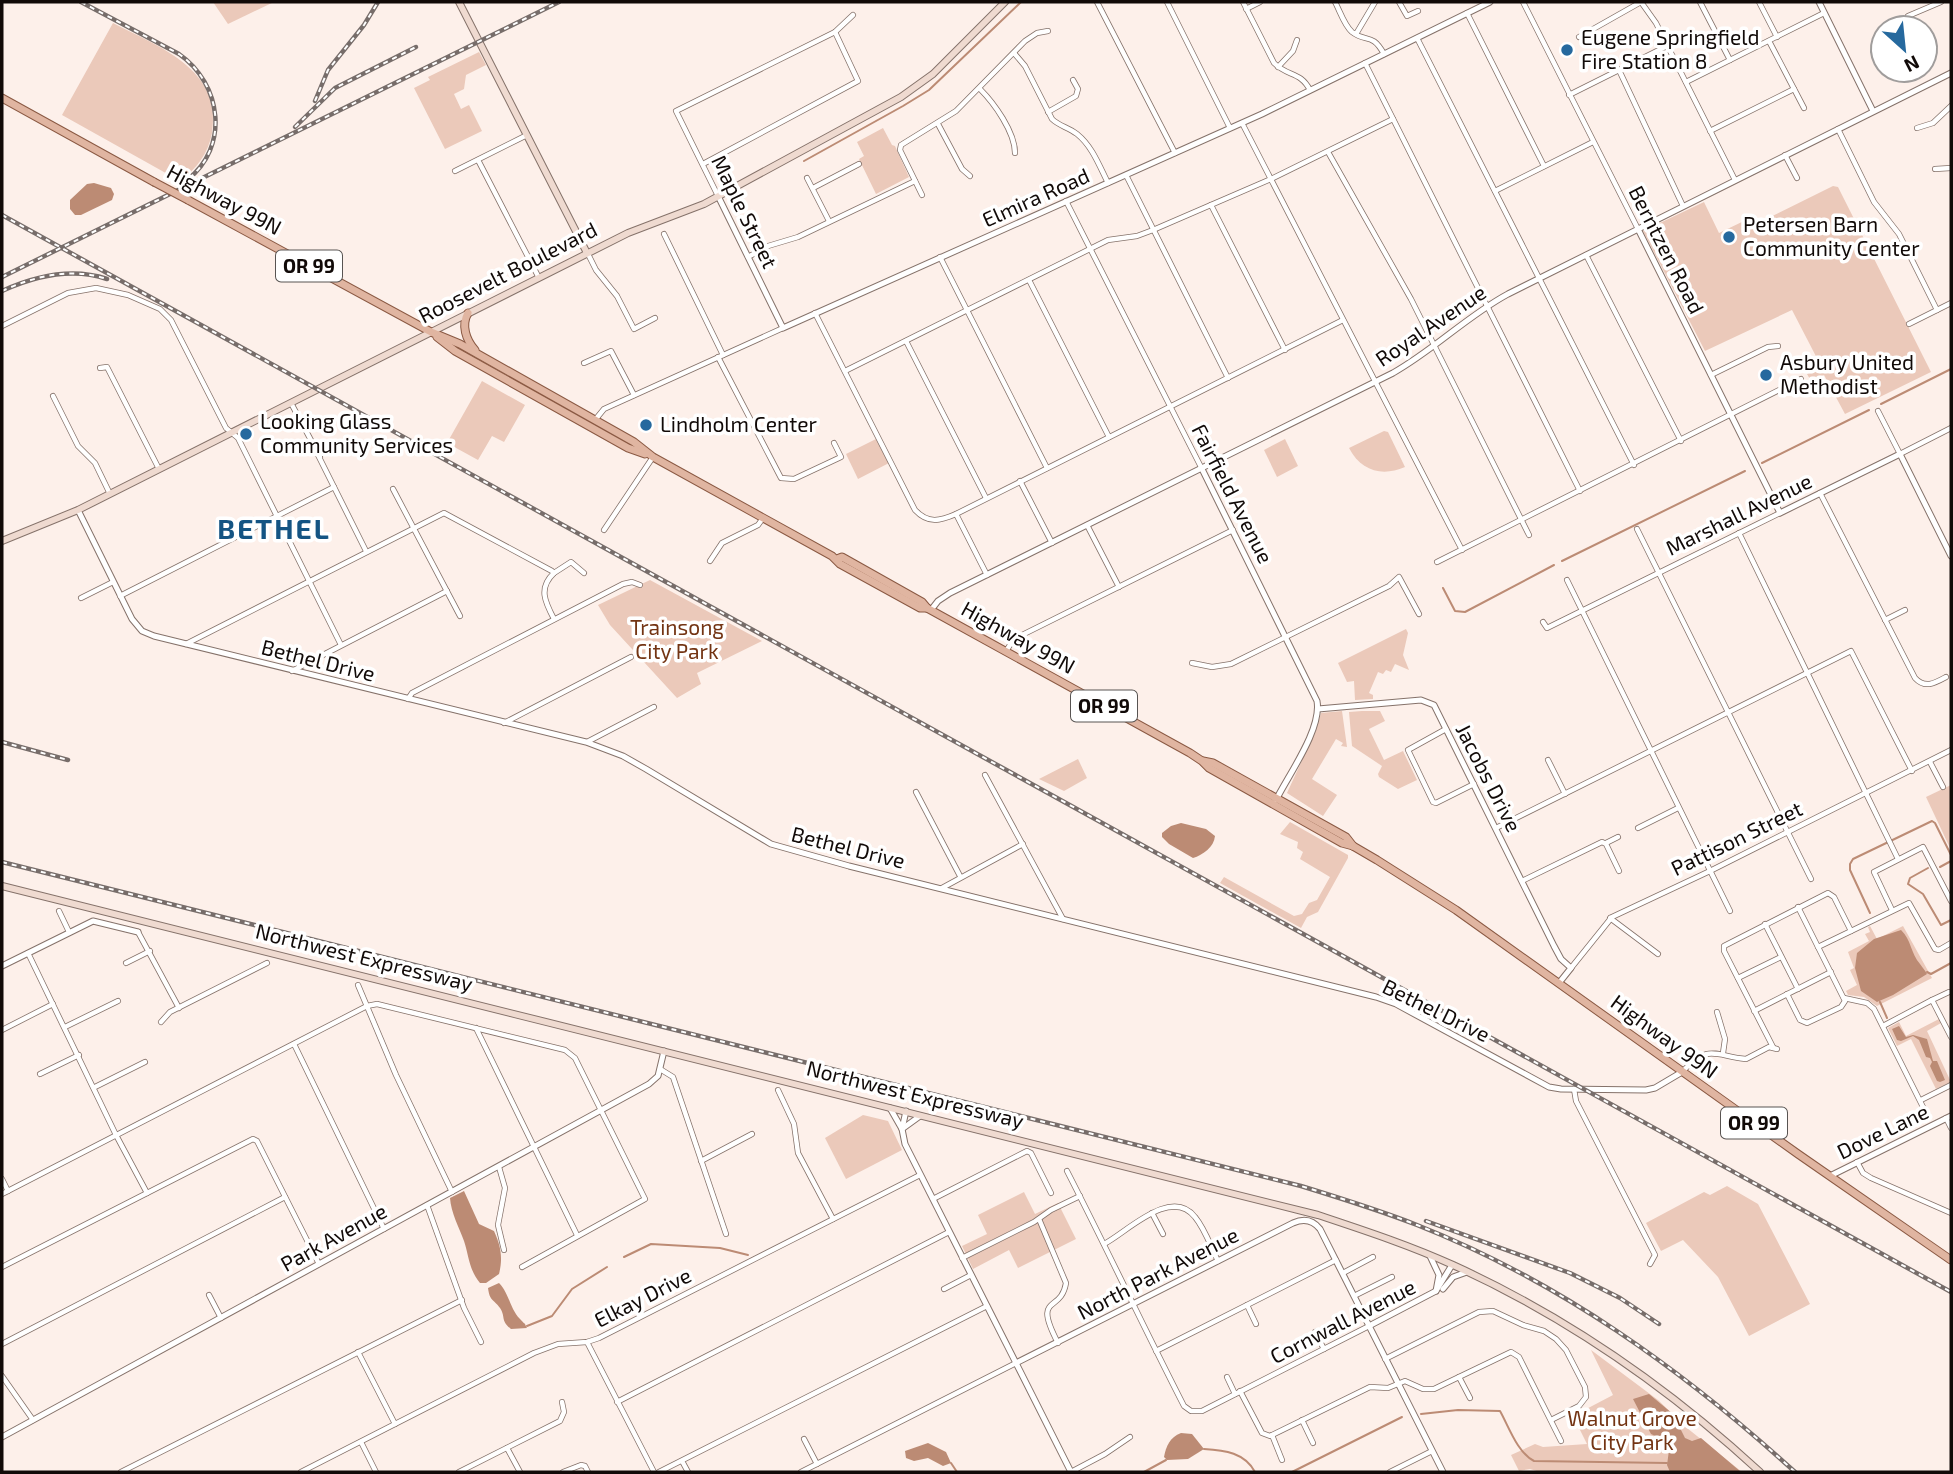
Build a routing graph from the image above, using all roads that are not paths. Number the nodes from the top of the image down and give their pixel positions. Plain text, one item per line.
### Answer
1 (459, 2) edge
2 (1005, 2) edge
3 (1097, 2) edge
4 (1167, 2) edge
5 (1243, 2) edge
6 (1260, 2) edge
7 (1335, 2) edge
8 (1375, 2) edge
9 (1399, 2) edge
10 (1471, 2) edge
11 (1490, 2) edge
12 (1522, 2) edge
13 (1641, 2) edge
14 (1700, 2) edge
15 (1759, 2) edge
16 (1818, 2) edge
17 (1941, 2) edge
18 (1246, 9) junction
19 (1475, 9) junction
20 (1418, 11) dead end
21 (1467, 13) junction
22 (1824, 13) junction
23 (1913, 14) edge
24 (853, 15) dead end
25 (1048, 31) dead end
26 (835, 32) junction
27 (1356, 34) junction
28 (1579, 37) dead end
29 (1777, 37) junction
30 (1417, 38) junction
31 (1297, 40) dead end
32 (1769, 41) junction
33 (1667, 46) junction
34 (1014, 53) junction
35 (1384, 54) junction
36 (1730, 60) junction
37 (1365, 63) junction
38 (1278, 67) junction
39 (1619, 70) junction
40 (1951, 73) edge
41 (1073, 80) dead end
42 (1686, 82) junction
43 (980, 89) junction
44 (1794, 89) junction
45 (1310, 90) junction
46 (1569, 94) junction
47 (2, 98) edge
48 (1951, 106) edge
49 (1804, 108) dead end
50 (1873, 111) junction
51 (1048, 112) junction
52 (1392, 119) junction
53 (1242, 123) junction
54 (938, 124) junction
55 (1230, 128) junction
56 (1917, 128) dead end
57 (1838, 129) junction
58 (1710, 131) junction
59 (527, 135) junction
60 (1593, 142) junction
61 (1328, 152) junction
62 (1015, 153) dead end
63 (1175, 153) junction
64 (1785, 155) junction
65 (478, 160) junction
66 (703, 164) junction
67 (859, 164) dead end
68 (1544, 166) junction
69 (1951, 168) edge
70 (1935, 169) dead end
71 (455, 171) dead end
72 (1126, 175) junction
73 (970, 176) dead end
74 (807, 178) dead end
75 (1797, 178) dead end
76 (1270, 179) junction
77 (1735, 180) junction
78 (915, 181) junction
79 (1108, 183) junction
80 (813, 188) junction
81 (1495, 191) junction
82 (922, 195) dead end
83 (718, 196) junction
84 (1066, 201) junction
85 (1211, 205) junction
86 (1683, 206) junction
87 (829, 220) junction
88 (1637, 229) junction
89 (1153, 230) junction
90 (664, 234) dead end
91 (1090, 249) junction
92 (587, 253) junction
93 (1586, 255) junction
94 (748, 257) junction
95 (940, 257) junction
96 (539, 278) junction
97 (1539, 278) junction
98 (1029, 280) junction
99 (1951, 303) edge
100 (1487, 306) junction
101 (967, 310) junction
102 (1937, 310) junction
103 (468, 313) junction
104 (815, 313) junction
105 (655, 318) dead end
106 (1343, 320) junction
107 (1909, 324) dead end
108 (2, 326) edge
109 (783, 328) junction
110 (431, 332) junction
111 (906, 341) junction
112 (1434, 346) junction
113 (1778, 346) dead end
114 (1285, 350) junction
115 (477, 354) junction
116 (721, 356) junction
117 (584, 363) dead end
118 (100, 368) dead end
119 (845, 371) junction
120 (1711, 375) junction
121 (1228, 378) junction
122 (1801, 379) dead end
123 (1376, 382) junction
124 (634, 395) junction
125 (53, 396) dead end
126 (291, 402) junction
127 (1170, 407) junction
128 (1878, 411) dead end
129 (1732, 416) junction
130 (595, 420) junction
131 (1951, 428) edge
132 (232, 433) junction
133 (1109, 437) junction
134 (1681, 441) junction
135 (834, 443) dead end
136 (1899, 454) junction
137 (653, 457) junction
138 (1634, 465) junction
139 (1047, 468) junction
140 (159, 469) junction
141 (1202, 469) junction
142 (1020, 481) junction
143 (334, 487) junction
144 (393, 489) dead end
145 (1580, 491) junction
146 (1820, 493) junction
147 (110, 494) junction
148 (986, 498) junction
149 (78, 510) junction
150 (1780, 513) junction
151 (956, 514) junction
152 (276, 516) junction
153 (763, 517) junction
154 (1522, 520) junction
155 (1087, 525) junction
156 (413, 528) junction
157 (1637, 529) dead end
158 (604, 530) dead end
159 (1233, 530) junction
160 (1739, 533) junction
161 (1529, 535) dead end
162 (2, 541) edge
163 (1052, 543) junction
164 (1462, 550) junction
165 (366, 551) junction
166 (1951, 556) edge
167 (710, 561) dead end
168 (1437, 562) dead end
169 (1658, 572) junction
170 (554, 573) junction
171 (583, 573) dead end
172 (987, 575) junction
173 (1567, 580) dead end
174 (309, 581) junction
175 (113, 582) junction
176 (640, 585) dead end
177 (1119, 587) junction
178 (447, 591) junction
179 (120, 596) junction
180 (81, 598) dead end
181 (929, 609) junction
182 (1582, 610) junction
183 (1905, 610) dead end
184 (1419, 614) dead end
185 (460, 616) dead end
186 (554, 619) junction
187 (1885, 620) junction
188 (1543, 622) dead end
189 (1286, 637) junction
190 (186, 644) junction
191 (341, 645) junction
192 (1006, 652) junction
193 (631, 657) dead end
194 (1192, 663) dead end
195 (292, 670) junction
196 (1808, 673) junction
197 (1946, 677) dead end
198 (408, 699) junction
199 (653, 707) dead end
200 (1318, 709) junction
201 (1729, 712) junction
202 (503, 724) junction
203 (1446, 729) junction
204 (586, 743) junction
205 (1951, 750) edge
206 (1651, 751) junction
207 (1548, 760) dead end
208 (1930, 762) junction
209 (1912, 771) junction
210 (985, 775) dead end
211 (1474, 784) junction
212 (1942, 787) dead end
213 (916, 792) dead end
214 (1565, 794) junction
215 (1866, 794) junction
216 (1275, 801) junction
217 (1679, 808) junction
218 (1496, 828) junction
219 (1639, 828) dead end
220 (1788, 833) junction
221 (1618, 837) dead end
222 (1023, 844) junction
223 (1606, 844) junction
224 (1898, 859) junction
225 (1619, 871) dead end
226 (1710, 871) junction
227 (960, 876) junction
228 (1811, 878) dead end
229 (1522, 881) junction
230 (2, 886) edge
231 (942, 888) junction
232 (1951, 901) edge
233 (1798, 907) junction
234 (1892, 910) junction
235 (59, 911) dead end
236 (1730, 911) dead end
237 (1610, 918) junction
238 (1063, 919) junction
239 (1765, 924) junction
240 (1851, 930) junction
241 (69, 932) junction
242 (138, 932) joint
243 (1951, 943) edge
244 (1818, 947) junction
245 (150, 951) junction
246 (28, 953) junction
247 (1658, 954) dead end
248 (1781, 957) junction
249 (126, 963) dead end
250 (267, 963) dead end
251 (2, 966) edge
252 (1571, 968) junction
253 (1830, 972) junction
254 (1738, 978) junction
255 (1559, 983) junction
256 (358, 985) dead end
257 (1798, 989) junction
258 (1949, 992) dead end
259 (1787, 994) junction
260 (1844, 998) junction
261 (1932, 1000) junction
262 (118, 1001) dead end
263 (53, 1004) junction
264 (367, 1006) junction
265 (179, 1008) junction
266 (1754, 1011) junction
267 (1717, 1012) dead end
268 (161, 1022) dead end
269 (1883, 1026) junction
270 (65, 1027) junction
271 (475, 1027) junction
272 (2, 1030) edge
273 (1951, 1037) edge
274 (294, 1044) junction
275 (664, 1051) junction
276 (1723, 1053) junction
277 (79, 1055) junction
278 (145, 1062) dead end
279 (660, 1069) junction
280 (1682, 1072) junction
281 (40, 1074) dead end
282 (1951, 1085) edge
283 (94, 1087) junction
284 (1574, 1089) junction
285 (778, 1090) dead end
286 (1921, 1100) junction
287 (888, 1106) junction
288 (601, 1111) junction
289 (906, 1111) junction
290 (924, 1115) junction
291 (1928, 1117) dead end
292 (1949, 1117) edge
293 (1951, 1128) edge
294 (902, 1129) junction
295 (752, 1134) dead end
296 (116, 1135) junction
297 (533, 1148) junction
298 (701, 1161) junction
299 (1857, 1162) junction
300 (499, 1167) junction
301 (1067, 1171) dead end
302 (920, 1174) junction
303 (1830, 1176) junction
304 (2, 1179) edge
305 (8, 1191) junction
306 (452, 1192) junction
307 (147, 1193) junction
308 (1051, 1193) dead end
309 (2, 1194) edge
310 (1080, 1196) junction
311 (285, 1197) junction
312 (933, 1199) junction
313 (427, 1205) junction
314 (1152, 1213) junction
315 (1951, 1213) edge
316 (833, 1219) junction
317 (1039, 1219) junction
318 (384, 1229) junction
319 (949, 1232) junction
320 (726, 1234) dead end
321 (1163, 1234) dead end
322 (577, 1235) junction
323 (1104, 1244) junction
324 (504, 1250) dead end
325 (1430, 1256) junction
326 (1373, 1257) dead end
327 (962, 1258) junction
328 (1336, 1260) junction
329 (1951, 1260) edge
330 (1218, 1261) junction
331 (319, 1264) junction
332 (1650, 1264) dead end
333 (1452, 1265) junction
334 (2, 1267) edge
335 (522, 1267) dead end
336 (1467, 1272) junction
337 (1343, 1273) junction
338 (971, 1275) junction
339 (1392, 1277) dead end
340 (944, 1289) dead end
341 (1436, 1291) junction
342 (209, 1295) dead end
343 (1354, 1296) junction
344 (462, 1300) junction
345 (1132, 1305) junction
346 (1247, 1305) junction
347 (987, 1306) junction
348 (221, 1318) junction
349 (1256, 1324) dead end
350 (1369, 1326) junction
351 (1315, 1332) dead end
352 (481, 1342) dead end
353 (587, 1342) junction
354 (1058, 1343) junction
355 (2, 1344) edge
356 (1324, 1349) junction
357 (1156, 1351) junction
358 (358, 1352) junction
359 (1385, 1359) junction
360 (1016, 1363) junction
361 (2, 1376) edge
362 (1227, 1377) dead end
363 (1459, 1377) junction
364 (1398, 1384) junction
365 (1238, 1393) junction
366 (1470, 1398) dead end
367 (562, 1402) dead end
368 (617, 1402) junction
369 (33, 1420) junction
370 (1302, 1420) junction
371 (1551, 1420) junction
372 (396, 1424) junction
373 (1272, 1435) junction
374 (2, 1437) edge
375 (1130, 1437) dead end
376 (804, 1439) dead end
377 (361, 1441) junction
378 (1561, 1441) dead end
379 (1313, 1443) dead end
380 (507, 1448) junction
381 (1432, 1451) junction
382 (1282, 1460) dead end
383 (682, 1461) junction
384 (817, 1464) junction
385 (463, 1471) edge
386 (121, 1472) edge
387 (301, 1472) edge
388 (376, 1472) edge
389 (520, 1472) edge
390 (563, 1472) edge
391 (589, 1472) edge
392 (654, 1472) edge
393 (659, 1472) edge
394 (688, 1472) edge
395 (801, 1472) edge
396 (1071, 1472) edge
397 (1390, 1472) edge
398 (1443, 1472) edge
399 (1760, 1472) edge

1 - 59 main road
2 - 83 main road, Roosevelt Boulevard
3 - 63 street
4 - 55 street
5 - 18 street
6 - 18 street
7 - 27 street
8 - 27 street
9 - 20 street
10 - 19 street
11 - 19 street, Elmira Road
12 - 46 street, Berntzen Road
13 - 28 street
13 - 33 street
14 - 36 street
15 - 29 street
16 - 22 street
17 - 23 street
18 - 38 street
19 - 21 street, Elmira Road
21 - 30 street, Elmira Road
21 - 68 street
22 - 29 street
22 - 50 street
24 - 26 street
25 - 34 street
26 - 66 street
26 - 66 street, Maple Street
27 - 35 street
29 - 32 street
30 - 35 street, Elmira Road
30 - 81 street
31 - 38 street
32 - 36 street
32 - 44 street
33 - 39 street
33 - 42 street
34 - 43 street
34 - 51 street
35 - 37 street, Elmira Road
36 - 42 street
37 - 45 street, Elmira Road
37 - 52 street
38 - 45 street
39 - 46 street
39 - 86 street
40 - 50 street, Royal Avenue
41 - 51 street
42 - 58 street
43 - 54 street
43 - 62 street
44 - 49 street
44 - 58 street
45 - 53 street, Elmira Road
46 - 60 street, Berntzen Road
47 - 110 main road, Highway 99N / OR 99, bridge
48 - 56 street
50 - 57 street, Royal Avenue
51 - 79 street
52 - 61 street
52 - 100 street
53 - 55 street, Elmira Road
53 - 76 street
54 - 73 street
54 - 78 street
55 - 63 street, Elmira Road
57 - 64 street, Royal Avenue
57 - 102 street
58 - 77 street
59 - 65 street
59 - 92 main road
60 - 68 street
60 - 88 street, Berntzen Road
61 - 76 street
61 - 112 street
63 - 72 street, Elmira Road
64 - 75 street
64 - 77 street, Royal Avenue
65 - 71 street
65 - 96 street
66 - 83 street, Maple Street
67 - 80 street
68 - 81 street
69 - 70 street
72 - 79 street, Elmira Road
72 - 89 street
74 - 80 street
76 - 85 street
76 - 106 street
77 - 86 street, Royal Avenue
78 - 82 street
78 - 87 street
79 - 84 street, Elmira Road
80 - 87 street
81 - 97 street
83 - 92 main road, Roosevelt Boulevard
83 - 94 street, Maple Street
84 - 91 street, Fairfield Avenue
84 - 95 street, Elmira Road
85 - 89 street
85 - 114 street
86 - 88 street, Royal Avenue
87 - 94 street
88 - 93 street, Royal Avenue
88 - 120 street, Berntzen Road
89 - 91 street
89 - 121 street
90 - 116 street
91 - 98 street
91 - 127 street, Fairfield Avenue
92 - 96 main road, Roosevelt Boulevard
92 - 105 street
93 - 97 street, Royal Avenue
93 - 134 street
94 - 109 street, Maple Street
95 - 101 street
95 - 104 street, Elmira Road
96 - 103 main road, Roosevelt Boulevard
97 - 100 street, Royal Avenue
97 - 138 street
98 - 101 street
98 - 133 street
99 - 102 street
100 - 112 street, Royal Avenue
100 - 145 street
101 - 111 street
101 - 139 street
102 - 107 street
103 - 110 main road, Roosevelt Boulevard
103 - 115 main road
104 - 109 street, Elmira Road
104 - 119 street
106 - 114 street
106 - 123 street
108 - 132 street
109 - 116 street, Elmira Road
110 - 115 main road, Highway 99N / OR 99
110 - 126 main road, Roosevelt Boulevard
110 - 137 main road, Highway 99N / OR 99
111 - 119 street
111 - 148 street
112 - 123 street, Royal Avenue
112 - 154 street
113 - 120 street
114 - 121 street
115 - 130 main road, Highway 99N / OR 99
116 - 124 street, Elmira Road
116 - 135 street
117 - 124 street
118 - 140 street
119 - 151 street
120 - 129 street, Berntzen Road
121 - 127 street
122 - 129 street
123 - 141 street, Royal Avenue
123 - 164 street
124 - 130 street, Elmira Road
125 - 147 street
126 - 132 main road, Roosevelt Boulevard
126 - 143 street
127 - 133 street
127 - 141 street, Fairfield Avenue
128 - 136 street
129 - 134 street
129 - 150 street, Berntzen Road
130 - 137 main road, Highway 99N / OR 99
131 - 136 street, Marshall Avenue
132 - 140 main road, Roosevelt Boulevard
132 - 152 street
133 - 139 street
134 - 138 street
136 - 146 street, Marshall Avenue
136 - 166 street
137 - 153 main road, Highway 99N / OR 99
137 - 158 street
138 - 145 street
139 - 142 street
140 - 147 main road, Roosevelt Boulevard
141 - 155 street, Royal Avenue
141 - 159 street, Fairfield Avenue
142 - 148 street
142 - 163 street
143 - 152 street
143 - 165 street
144 - 156 street
145 - 154 street
146 - 150 street, Marshall Avenue
146 - 187 street
147 - 149 main road, Roosevelt Boulevard
148 - 151 street
149 - 162 main road, Roosevelt Boulevard
149 - 175 street, Bethel Drive
150 - 160 street, Marshall Avenue
151 - 172 street
152 - 174 street
152 - 179 street
153 - 167 street
153 - 181 main road, Highway 99N / OR 99
154 - 161 street
154 - 164 street
155 - 163 street, Royal Avenue
155 - 177 street
156 - 165 street
156 - 170 street
156 - 178 street
157 - 169 street
159 - 177 street
159 - 189 street, Fairfield Avenue
160 - 169 street, Marshall Avenue
160 - 196 street
163 - 172 street, Royal Avenue
164 - 168 street
165 - 174 street
169 - 182 street, Marshall Avenue
169 - 201 street
170 - 171 street
170 - 186 street
172 - 181 street, Royal Avenue
173 - 182 street
174 - 190 street
174 - 191 street
175 - 179 street, Bethel Drive
175 - 180 street
176 - 186 street
177 - 192 street
178 - 185 street
178 - 191 street
179 - 190 street, Bethel Drive
181 - 192 main road, Highway 99N / OR 99
182 - 188 street, Marshall Avenue
182 - 206 street
183 - 187 street
184 - 189 street
186 - 198 street
187 - 197 street
189 - 194 street
189 - 200 street, Fairfield Avenue
190 - 195 street, Bethel Drive
191 - 195 street
192 - 216 main road, Highway 99N / OR 99
193 - 202 street
195 - 198 street, Bethel Drive
196 - 201 street
196 - 209 street
196 - 215 street
198 - 202 street, Bethel Drive
199 - 204 street
200 - 203 street, Jacobs Drive
200 - 216 street
201 - 206 street
201 - 220 street
202 - 204 street, Bethel Drive
203 - 211 street, Jacobs Drive
203 - 211 street
204 - 231 street, Bethel Drive
205 - 208 street, Pattison Street
206 - 214 street
206 - 217 street
207 - 214 street
208 - 209 street, Pattison Street
208 - 212 street
209 - 215 street, Pattison Street
210 - 222 street
211 - 218 street, Jacobs Drive
213 - 227 street
214 - 218 street
215 - 220 street, Pattison Street
215 - 224 street
216 - 255 main road, Highway 99N / OR 99
217 - 219 street
217 - 226 street
218 - 229 street, Jacobs Drive
220 - 226 street, Pattison Street
220 - 228 street
221 - 223 street
222 - 227 street
222 - 238 street
223 - 225 street
223 - 229 street
224 - 232 street
224 - 234 street
226 - 236 street
226 - 237 street, Pattison Street
227 - 231 street
229 - 252 street, Jacobs Drive
230 - 275 main road, Northwest Expressway
231 - 238 street, Bethel Drive
233 - 239 street
233 - 240 street
233 - 244 street
234 - 240 street
234 - 243 street
235 - 241 street
237 - 247 street
237 - 252 street, Pattison Street
238 - 284 street, Bethel Drive
239 - 248 street
239 - 254 street
240 - 244 street
241 - 242 street
241 - 246 street
242 - 245 street
244 - 253 street
245 - 249 street
245 - 265 street
246 - 251 street
246 - 263 street
248 - 254 street
248 - 257 street
250 - 265 street
252 - 255 street, Pattison Street
253 - 257 street
253 - 260 street
254 - 266 street
255 - 280 main road, Highway 99N / OR 99
256 - 264 street
257 - 259 street
258 - 261 street
259 - 260 street
259 - 266 street
260 - 269 street
261 - 269 street
261 - 273 street
262 - 270 street
263 - 270 street
263 - 272 street
264 - 271 street
264 - 274 street
264 - 306 street
265 - 268 street
266 - 276 street
267 - 276 street
269 - 286 street
270 - 277 street
271 - 288 street
271 - 297 street
274 - 296 street
274 - 318 street
275 - 279 street
275 - 287 main road, Northwest Expressway
276 - 280 street
277 - 281 street
277 - 283 street
278 - 283 street
279 - 288 street, Park Avenue
279 - 298 street
280 - 284 street, Bethel Drive
280 - 303 main road, Highway 99N / OR 99
282 - 286 street
283 - 296 street
284 - 332 street
285 - 316 street
286 - 291 street
287 - 289 main road, Northwest Expressway
287 - 294 street
288 - 297 street, Park Avenue
288 - 322 street
289 - 290 main road, Northwest Expressway
289 - 294 street
290 - 294 street
290 - 325 main road, Northwest Expressway
292 - 293 street
292 - 299 street, Dove Lane
294 - 302 street
295 - 298 street
296 - 305 street
296 - 307 street
297 - 300 street, Park Avenue
297 - 322 street
298 - 320 street
299 - 303 street, Dove Lane
299 - 315 street
300 - 306 street, Park Avenue
300 - 324 street
301 - 310 street
302 - 312 street
302 - 316 street, Elkay Drive
303 - 329 main road, Highway 99N / OR 99
304 - 305 street
305 - 309 street
306 - 313 street, Park Avenue
307 - 311 street
307 - 334 street
308 - 312 street
310 - 317 street
310 - 323 street
311 - 331 street
311 - 355 street
312 - 319 street
313 - 318 street, Park Avenue
313 - 344 street
314 - 321 street
314 - 323 street
314 - 330 street
316 - 353 street, Elkay Drive
317 - 327 street
317 - 354 street
318 - 331 street, Park Avenue
319 - 327 street
319 - 368 street
322 - 335 street
323 - 345 street
325 - 333 main road, Northwest Expressway
325 - 341 street
326 - 337 street
327 - 338 street
328 - 330 street, North Park Avenue
328 - 337 street, North Park Avenue
328 - 346 street
330 - 345 street, North Park Avenue
331 - 348 street, Park Avenue
333 - 336 main road, Northwest Expressway
333 - 341 street, Cornwall Avenue
336 - 341 street
336 - 399 main road, Northwest Expressway
337 - 343 street, North Park Avenue
338 - 340 street
338 - 347 street
339 - 343 street
341 - 350 street, Cornwall Avenue
342 - 348 street
343 - 350 street, North Park Avenue
344 - 352 street
344 - 358 street
345 - 354 street, North Park Avenue
345 - 357 street
346 - 349 street
346 - 357 street
347 - 360 street
347 - 383 street
348 - 369 street, Park Avenue
350 - 356 street, Cornwall Avenue
350 - 359 street, North Park Avenue
351 - 356 street
353 - 368 street
353 - 372 street, Elkay Drive
354 - 360 street, North Park Avenue
356 - 365 street, Cornwall Avenue
357 - 365 street, Cornwall Avenue
358 - 372 street
358 - 386 street
359 - 364 street, North Park Avenue
359 - 371 street
360 - 384 street
360 - 396 street
361 - 369 street
362 - 365 street
363 - 364 street
363 - 366 street
363 - 371 street
364 - 370 street
364 - 381 street, North Park Avenue
365 - 373 street
367 - 380 street
368 - 392 street
369 - 374 street, Park Avenue
370 - 373 street
370 - 379 street
371 - 378 street
372 - 377 street, Elkay Drive
373 - 382 street
375 - 396 street
376 - 384 street
377 - 387 street, Elkay Drive
377 - 388 street
380 - 385 street
380 - 389 street
381 - 397 street
381 - 398 street, North Park Avenue
383 - 393 street
383 - 394 street
384 - 395 street
390 - 391 street

